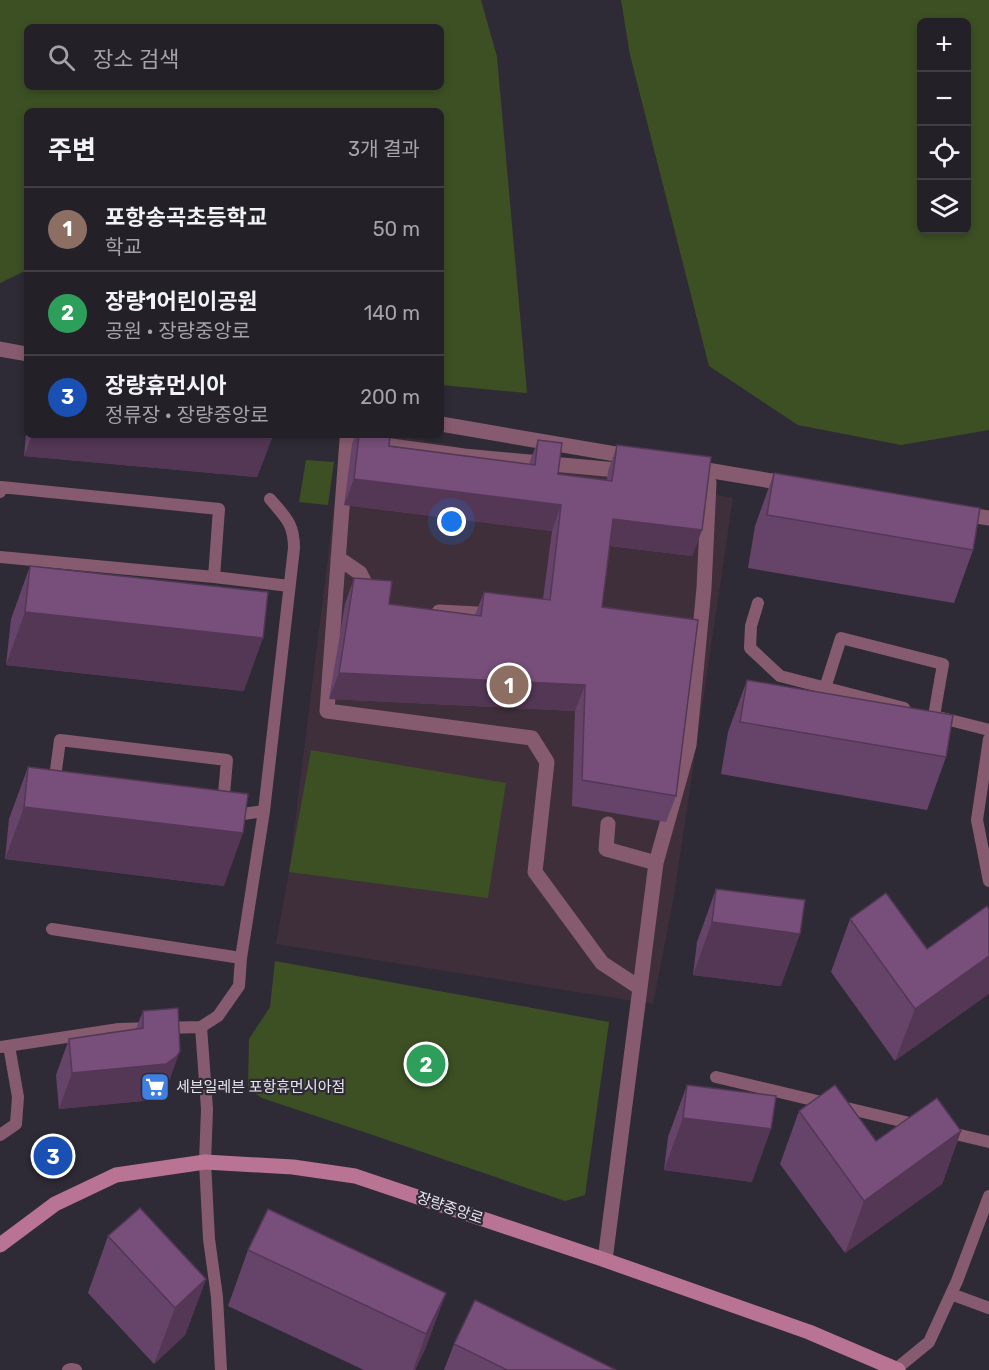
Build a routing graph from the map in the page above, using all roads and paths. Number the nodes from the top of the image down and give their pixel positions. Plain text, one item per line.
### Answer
1 (0, 349) edge
2 (24, 353) edge
3 (444, 425) edge
4 (807, 487) edge
5 (0, 492) edge
6 (270, 499) dead end
7 (944, 510) edge
8 (989, 518) edge
9 (0, 557) edge
10 (338, 558) junction
11 (214, 577) junction
12 (288, 586) junction
13 (345, 602) junction
14 (758, 603) dead end
15 (421, 610) edge
16 (508, 615) edge
17 (825, 688) junction
18 (923, 713) junction
19 (989, 730) edge
20 (989, 739) edge
21 (53, 796) edge
22 (264, 811) junction
23 (608, 824) dead end
24 (656, 863) junction
25 (989, 880) edge
26 (52, 929) dead end
27 (240, 958) junction
28 (640, 988) junction
29 (201, 1027) junction
30 (5, 1047) edge
31 (716, 1077) dead end
32 (0, 1135) edge
33 (989, 1142) edge
34 (205, 1162) junction
35 (989, 1196) edge
36 (0, 1245) edge
37 (605, 1260) junction
38 (951, 1294) junction
39 (989, 1308) edge
40 (68, 1370) edge
41 (76, 1370) edge
42 (221, 1370) edge
43 (896, 1370) edge

1 - 2 street
3 - 10 street
4 - 24 street
5 - 11 lane
6 - 12 lane
7 - 8 street
9 - 11 lane
10 - 13 street
10 - 13 street
11 - 12 lane
12 - 22 lane
13 - 28 street
14 - 17 lane
15 - 16 street
17 - 18 lane
17 - 18 lane
18 - 19 lane
20 - 25 lane
21 - 22 lane
22 - 27 lane
23 - 24 street
24 - 28 street
26 - 27 lane
27 - 29 lane
28 - 37 street
29 - 30 lane
29 - 34 lane
30 - 32 lane
31 - 33 lane
34 - 36 street, 장량중앙로
34 - 37 street, 장량중앙로
34 - 42 lane
35 - 38 lane
37 - 43 street, 장량중앙로
38 - 39 lane
38 - 43 lane
40 - 41 lane

